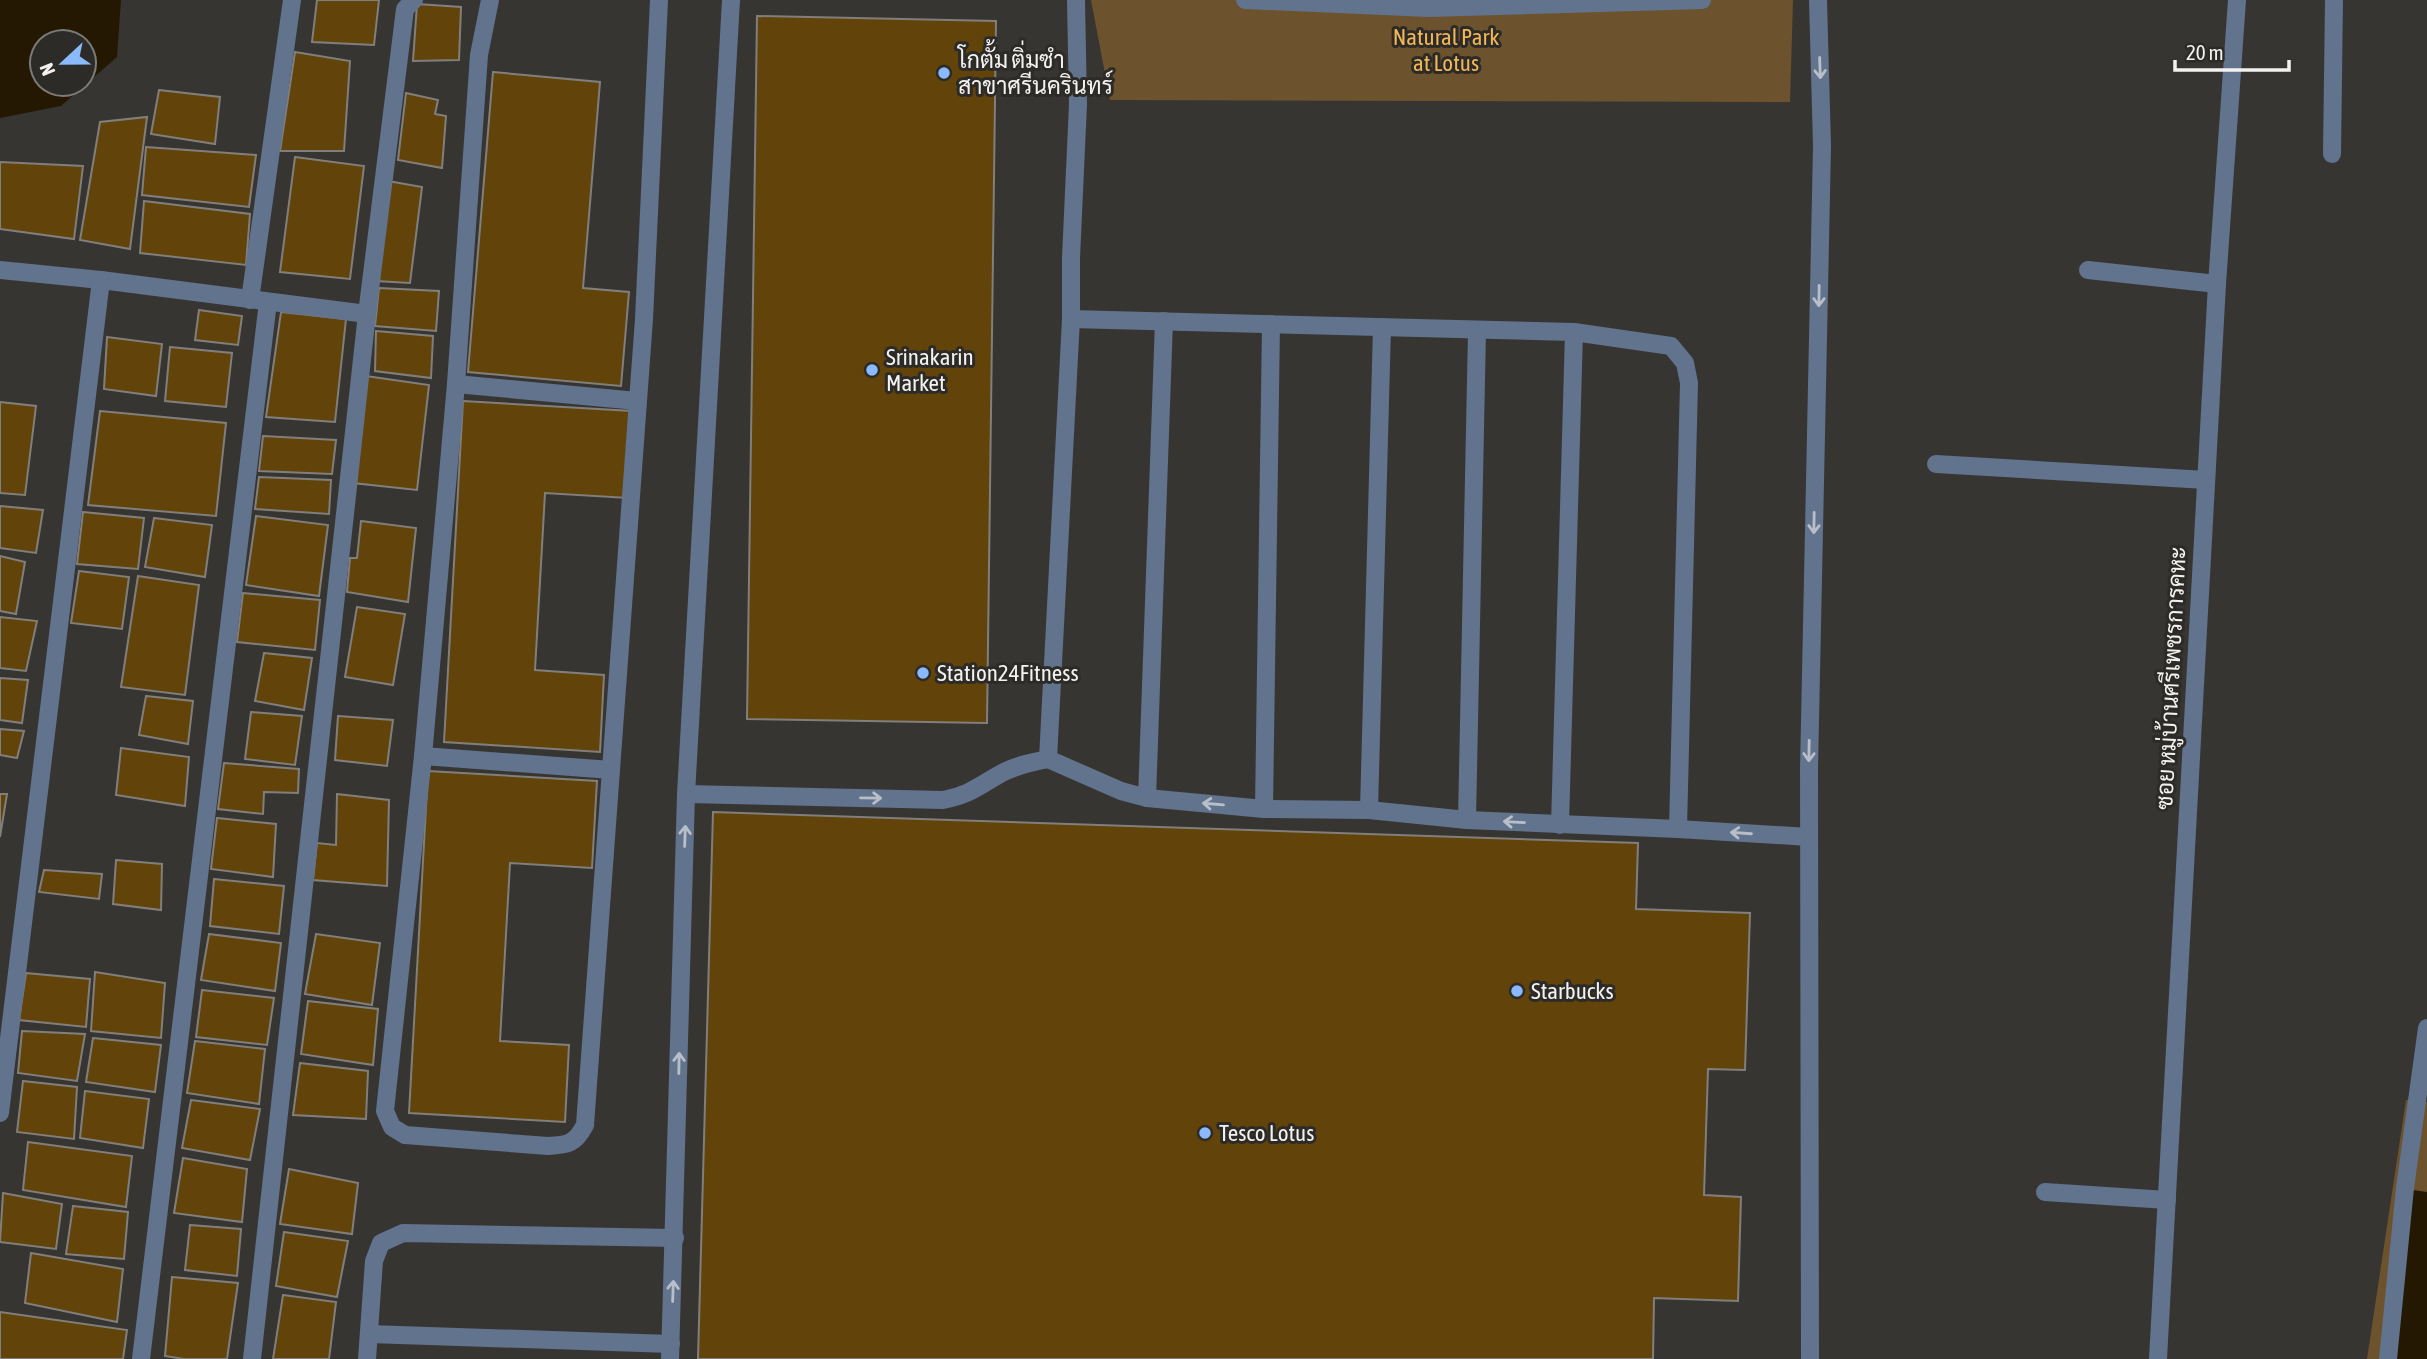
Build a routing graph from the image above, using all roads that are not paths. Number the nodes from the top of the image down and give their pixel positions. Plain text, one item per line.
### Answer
1 (292, 0) edge
2 (414, 0) edge
3 (489, 0) edge
4 (659, 0) edge
5 (731, 0) edge
6 (1076, 0) edge
7 (1245, 0) edge
8 (1702, 0) edge
9 (1818, 0) edge
10 (2237, 0) edge
11 (2334, 0) edge
12 (1302, 1) edge
13 (1429, 4) edge
14 (2332, 154) dead end
15 (0, 270) edge
16 (2088, 270) dead end
17 (101, 280) junction
18 (2217, 284) junction
19 (259, 301) junction
20 (367, 314) junction
21 (1071, 319) junction
22 (1164, 321) junction
23 (1271, 324) junction
24 (1382, 327) junction
25 (1478, 331) junction
26 (1574, 332) junction
27 (456, 384) junction
28 (637, 401) junction
29 (1936, 464) dead end
30 (2206, 480) junction
31 (423, 756) junction
32 (1048, 759) junction
33 (611, 771) junction
34 (686, 794) junction
35 (1147, 798) junction
36 (1264, 809) junction
37 (1369, 810) junction
38 (1467, 820) junction
39 (1560, 825) junction
40 (1678, 829) junction
41 (1809, 837) junction
42 (2427, 1028) edge
43 (2422, 1112) edge
44 (0, 1113) edge
45 (2045, 1192) dead end
46 (2167, 1200) junction
47 (675, 1238) junction
48 (369, 1334) junction
49 (671, 1351) edge
50 (141, 1359) edge
51 (252, 1359) edge
52 (367, 1359) edge
53 (1810, 1359) edge
54 (2158, 1359) edge
55 (2388, 1359) edge

1 - 19 street
2 - 20 street
3 - 27 street
4 - 28 street
5 - 34 street
6 - 21 street
7 - 12 street
8 - 13 street
9 -> 41 street
10 - 18 street, ซอย หมู่บ้านศรีเพชรการคหะ
11 - 14 street
12 - 13 street
15 - 17 street
16 - 18 street
17 - 19 street
17 - 44 street
18 - 30 street, ซอย หมู่บ้านศรีเพชรการคหะ
19 - 20 street
19 - 50 street
20 - 51 street
21 - 22 street
21 - 32 street
22 - 23 street
22 - 35 street
23 - 24 street
23 - 36 street
24 - 25 street
24 - 37 street
25 - 26 street
25 - 38 street
26 - 39 street
26 - 40 street
27 - 28 street
27 - 31 street
28 - 33 street
29 - 30 street
30 - 46 street, ซอย หมู่บ้านศรีเพชรการคหะ
31 - 33 street
31 - 33 street
34 -> 32 street
32 - 35 street
47 -> 34 street
36 -> 35 street
36 - 37 street
37 - 38 street
39 -> 38 street
39 - 40 street
41 -> 40 street
41 - 53 street
42 - 43 street
43 - 55 street
45 - 46 street
46 - 54 street, ซอย หมู่บ้านศรีเพชรการคหะ
47 - 48 street
49 -> 47 street
48 - 49 street
48 - 52 street

